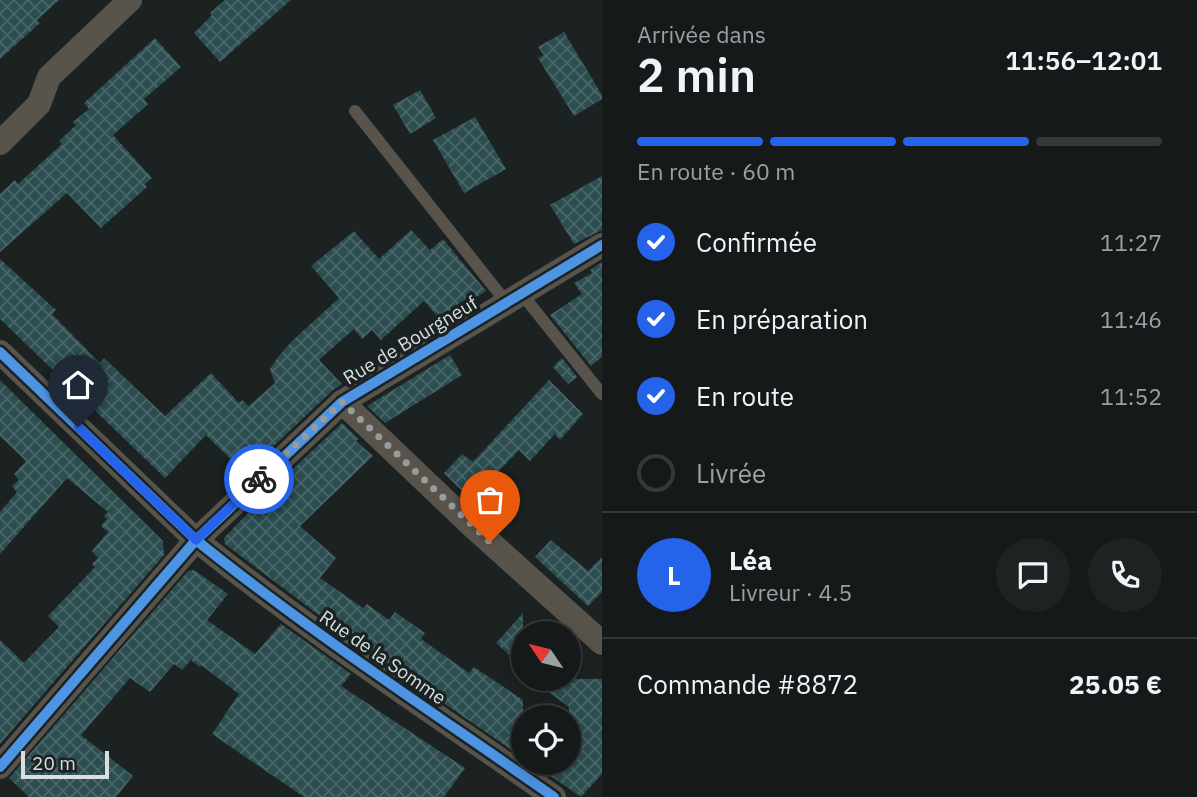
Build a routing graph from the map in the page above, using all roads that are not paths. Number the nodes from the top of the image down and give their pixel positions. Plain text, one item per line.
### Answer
1 (130, 0) edge
2 (355, 111) dead end
3 (0, 143) edge
4 (602, 245) edge
5 (513, 297) junction
6 (0, 352) edge
7 (602, 394) edge
8 (342, 402) junction
9 (196, 540) junction
10 (602, 643) edge
11 (0, 767) edge
12 (554, 797) edge

1 - 3 street
2 - 5 lane
4 - 5 street, Rue de Bourgneuf
5 - 7 lane
5 - 8 street, Rue de Bourgneuf
6 - 9 street, Rue de la Somme
8 - 9 street, Rue de Bourgneuf
8 - 10 street
9 - 11 street, Rue de Bourgneuf
9 - 12 street, Rue de la Somme

